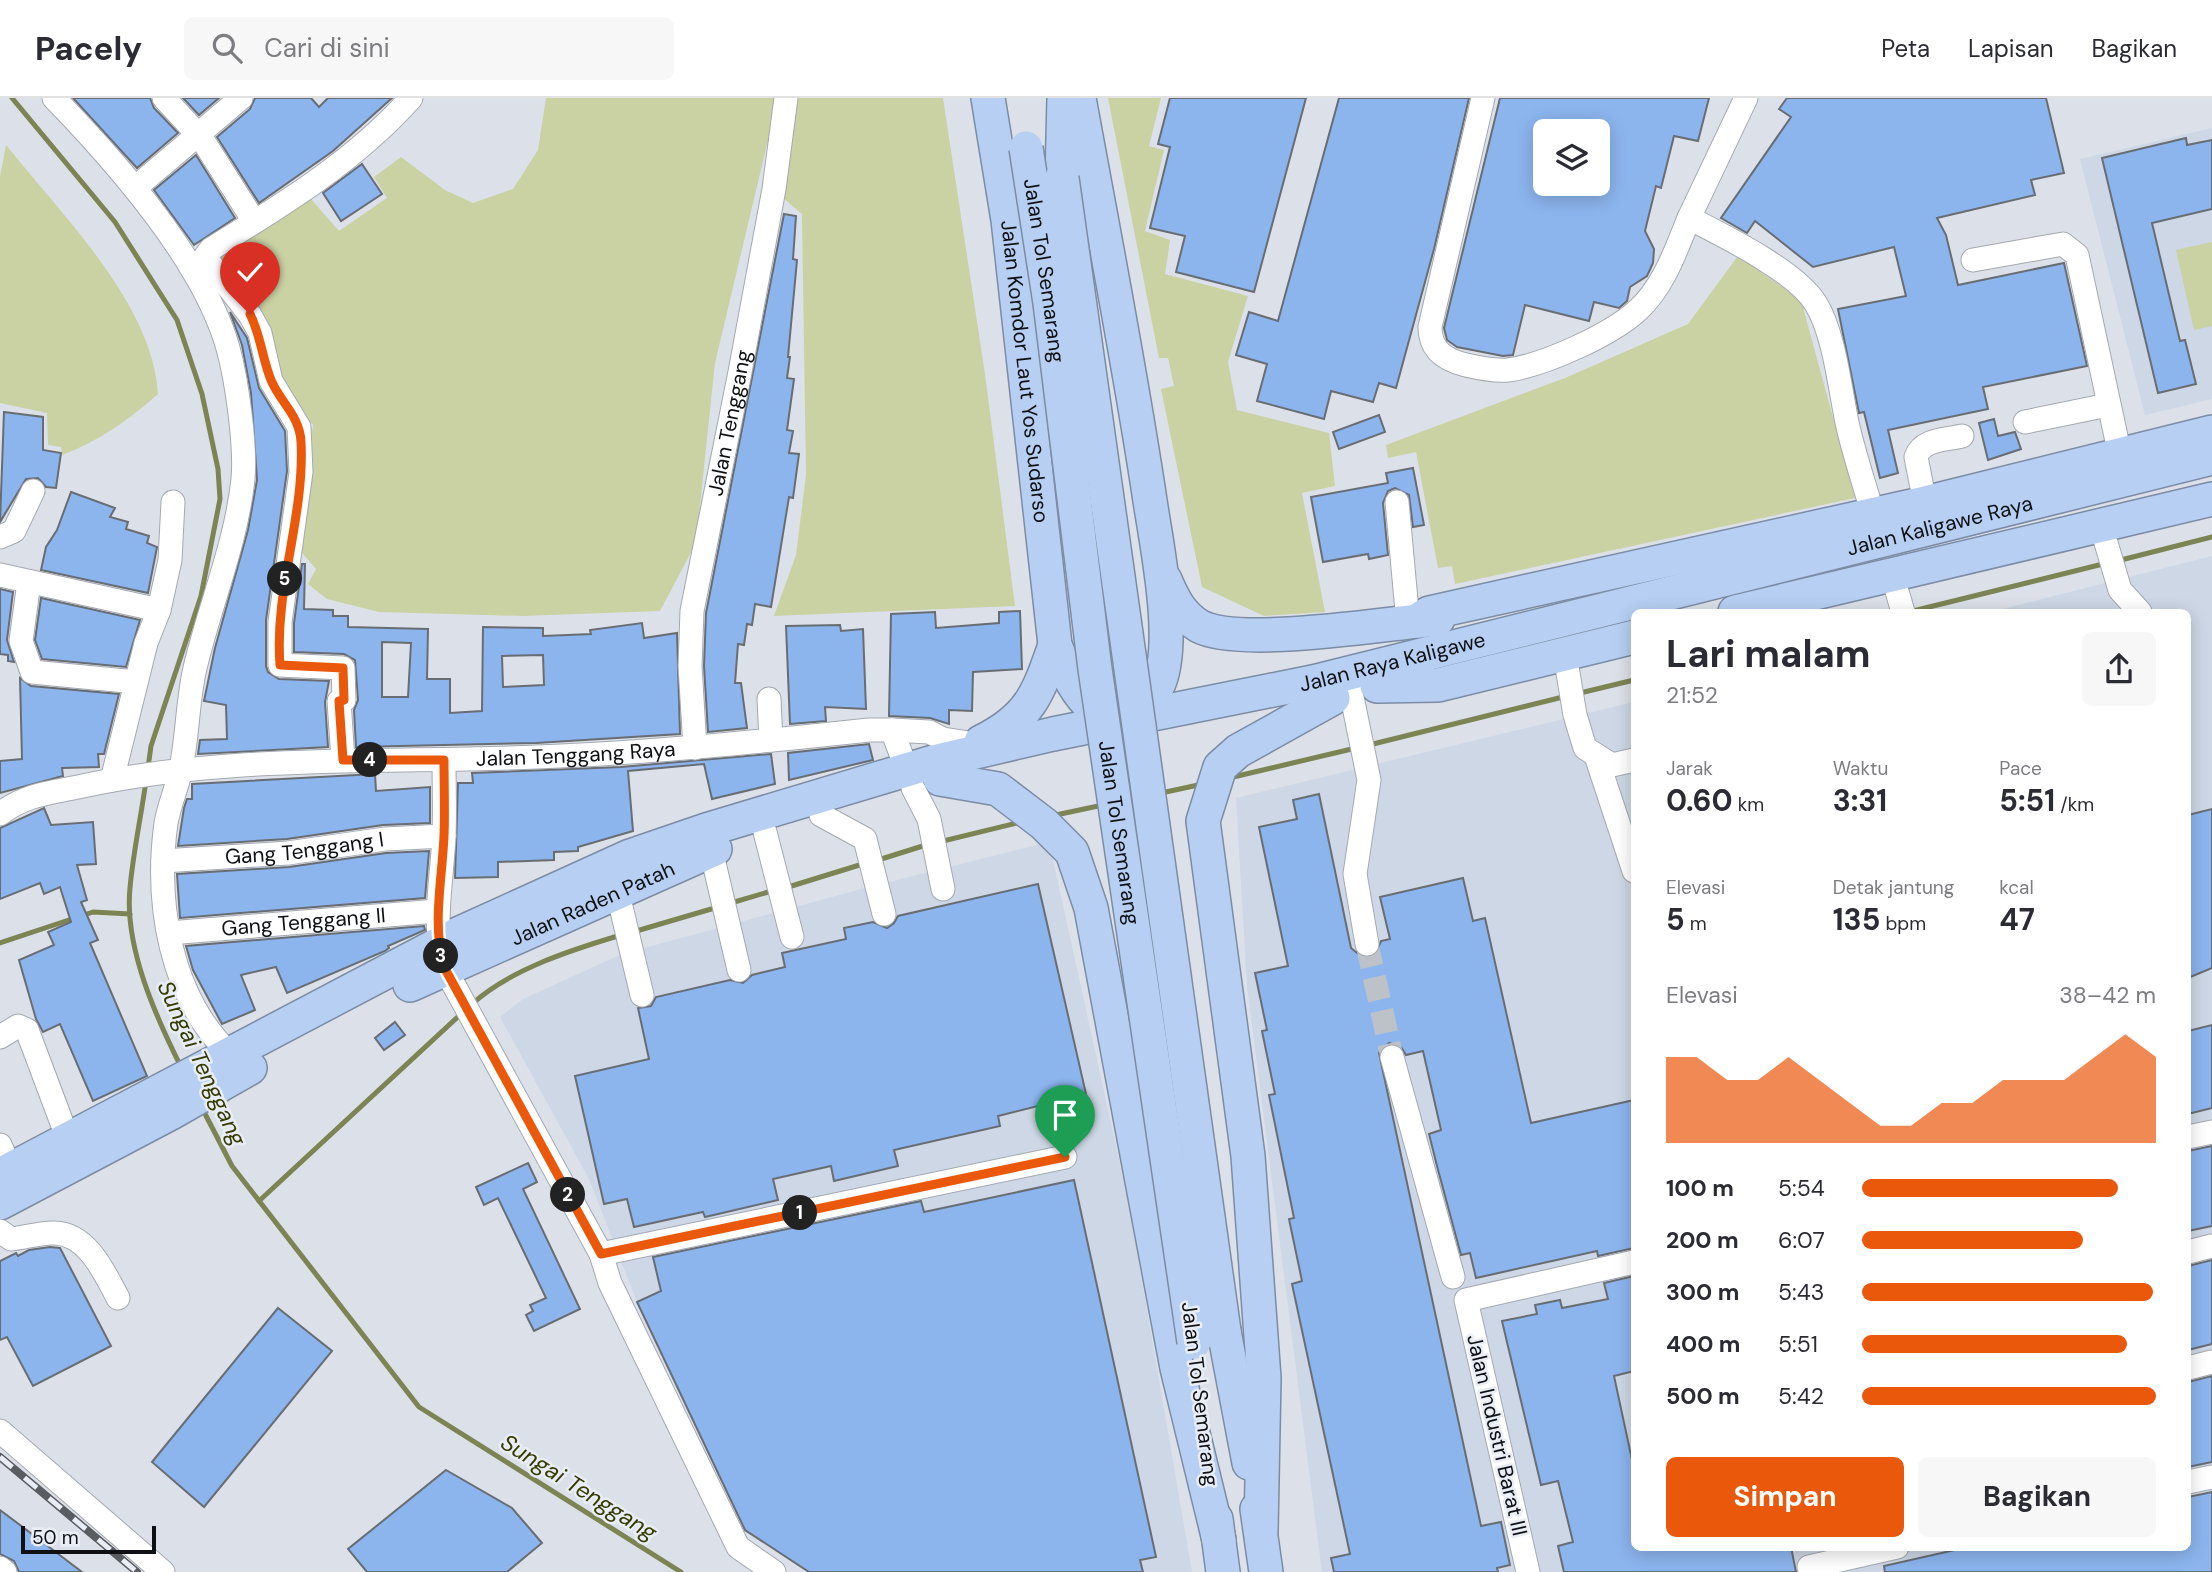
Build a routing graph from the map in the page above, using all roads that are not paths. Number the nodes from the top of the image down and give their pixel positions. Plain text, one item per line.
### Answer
1 (54, 98) edge
2 (164, 98) edge
3 (241, 98) edge
4 (411, 98) edge
5 (786, 98) edge
6 (988, 98) edge
7 (1003, 98) edge
8 (1064, 98) edge
9 (1079, 98) edge
10 (1483, 98) edge
11 (1746, 98) edge
12 (196, 134) junction
13 (135, 188) junction
14 (1689, 218) junction
15 (254, 221) junction
16 (1973, 260) dead end
17 (2108, 405) junction
18 (2025, 422) dead end
19 (2212, 432) edge
20 (1962, 436) dead end
21 (2120, 455) junction
22 (2212, 458) edge
23 (2212, 478) edge
24 (33, 491) dead end
25 (2212, 499) edge
26 (173, 502) dead end
27 (1397, 502) dead end
28 (1925, 503) junction
29 (1873, 514) junction
30 (2103, 532) junction
31 (0, 537) edge
32 (1160, 568) junction
33 (0, 575) edge
34 (1894, 579) junction
35 (29, 582) junction
36 (1671, 604) edge
37 (1648, 609) edge
38 (1749, 609) edge
39 (1902, 609) edge
40 (2137, 609) edge
41 (159, 610) junction
42 (1631, 613) edge
43 (1412, 621) junction
44 (1631, 623) edge
45 (1631, 639) edge
46 (1055, 645) junction
47 (1565, 660) junction
48 (136, 682) junction
49 (1354, 698) junction
50 (769, 699) dead end
51 (1115, 723) junction
52 (892, 730) junction
53 (1234, 736) junction
54 (771, 740) junction
55 (976, 744) junction
56 (695, 748) junction
57 (1041, 758) junction
58 (1597, 759) junction
59 (343, 760) junction
60 (444, 760) junction
61 (1631, 761) edge
62 (178, 772) junction
63 (923, 775) junction
64 (117, 779) junction
65 (6, 805) edge
66 (821, 815) junction
67 (444, 836) junction
68 (768, 847) junction
69 (163, 861) junction
70 (713, 862) junction
71 (1631, 862) edge
72 (942, 881) dead end
73 (619, 898) junction
74 (438, 911) junction
75 (884, 914) dead end
76 (169, 933) junction
77 (792, 937) dead end
78 (1367, 944) tunnel mouth
79 (444, 964) junction
80 (739, 970) dead end
81 (642, 995) dead end
82 (0, 1037) edge
83 (1392, 1057) tunnel mouth
84 (233, 1061) junction
85 (2212, 1132) edge
86 (2191, 1136) edge
87 (73, 1150) junction
88 (1065, 1157) dead end
89 (4, 1163) edge
90 (0, 1203) edge
91 (0, 1231) edge
92 (2212, 1246) edge
93 (2191, 1251) edge
94 (601, 1254) junction
95 (1631, 1263) edge
96 (1453, 1277) dead end
97 (118, 1298) dead end
98 (1209, 1337) junction
99 (2212, 1362) edge
100 (2191, 1367) edge
101 (0, 1431) edge
102 (2212, 1477) edge
103 (2191, 1481) edge
104 (1261, 1531) junction
105 (1873, 1551) edge
106 (1221, 1556) edge
107 (1808, 1562) edge
108 (0, 1568) edge
109 (5, 1572) edge
110 (163, 1572) edge
111 (775, 1572) edge
112 (1266, 1572) edge
113 (1528, 1572) edge

1 - 13 street
2 - 12 street
3 - 12 street
4 - 15 street
5 - 56 street, Jalan Tenggang
6 - 46 highway, Jalan Komdor Laut Yos Sudarso
7 - 98 highway, Jalan Tol Semarang, bridge
8 - 98 highway, Jalan Tol Semarang, bridge
9 - 32 highway
10 - 14 street
11 - 14 street
12 - 13 street
12 - 15 street
13 - 62 street
14 - 29 street
15 - 59 street
16 - 17 street
17 - 18 street
17 - 21 street
19 - 21 highway
20 - 28 street
21 - 28 highway
22 - 36 highway, Jalan Kaligawe Raya
23 - 36 highway, Jalan Kaligawe Raya
24 - 31 street
25 - 30 highway
26 - 41 street
27 - 43 street
28 - 29 highway
29 - 43 highway
30 - 34 highway
30 - 40 street
32 - 43 highway
32 - 51 highway
33 - 35 street
34 - 38 highway
34 - 39 street
35 - 41 street
35 - 48 street
36 - 37 highway, Jalan Raya Kaligawe
36 - 43 highway
41 - 48 street
42 - 51 highway, Jalan Raya Kaligawe
44 - 49 highway
45 - 47 highway
46 - 51 highway
46 - 55 highway
47 - 49 highway
47 - 58 street
48 - 64 street
49 - 53 highway
49 - 78 street
50 - 54 street
51 - 53 highway
51 - 57 highway
51 - 63 highway, Jalan Raden Patah
52 - 54 street, Jalan Tenggang Raya
52 - 55 street, Jalan Tenggang Raya
52 - 63 street
53 - 57 highway, Jalan Raden Patah
53 - 104 highway
54 - 56 street, Jalan Tenggang Raya
55 - 63 highway
56 - 60 street, Jalan Tenggang Raya
57 - 63 highway, Jalan Raden Patah
58 - 61 street
58 - 71 street
59 - 60 street, Jalan Tenggang Raya
59 - 62 street, Jalan Tenggang Raya
60 - 67 street
62 - 64 street, Jalan Tenggang Raya
62 - 69 street
63 - 66 highway, Jalan Raden Patah
63 - 72 street
63 - 79 highway, Jalan Raden Patah
63 - 106 highway
64 - 65 street
66 - 68 highway, Jalan Raden Patah
66 - 75 street
67 - 69 street, Gang Tenggang I
67 - 74 street
68 - 70 highway, Jalan Raden Patah
68 - 77 street
69 - 76 street
70 - 73 highway, Jalan Raden Patah
70 - 80 street
73 - 79 highway, Jalan Raden Patah
73 - 81 street
74 - 76 street, Gang Tenggang II
74 - 79 street
76 - 84 street
79 - 84 highway, Jalan Raden Patah
79 - 94 street
82 - 87 street
83 - 96 street
84 - 87 highway, Jalan Raden Patah
85 - 86 street
87 - 89 highway, Jalan Raden Patah
87 - 90 highway, Jalan Raden Patah
88 - 94 street
91 - 97 street
92 - 93 street
94 - 111 street
95 - 113 street, Jalan Industri Barat III
98 - 104 highway, Jalan Tol Semarang
98 - 106 highway, Jalan Tol Semarang
99 - 100 street
101 - 110 street
102 - 103 street
104 - 112 highway, Jalan Tol Semarang
105 - 107 street
108 - 109 street

